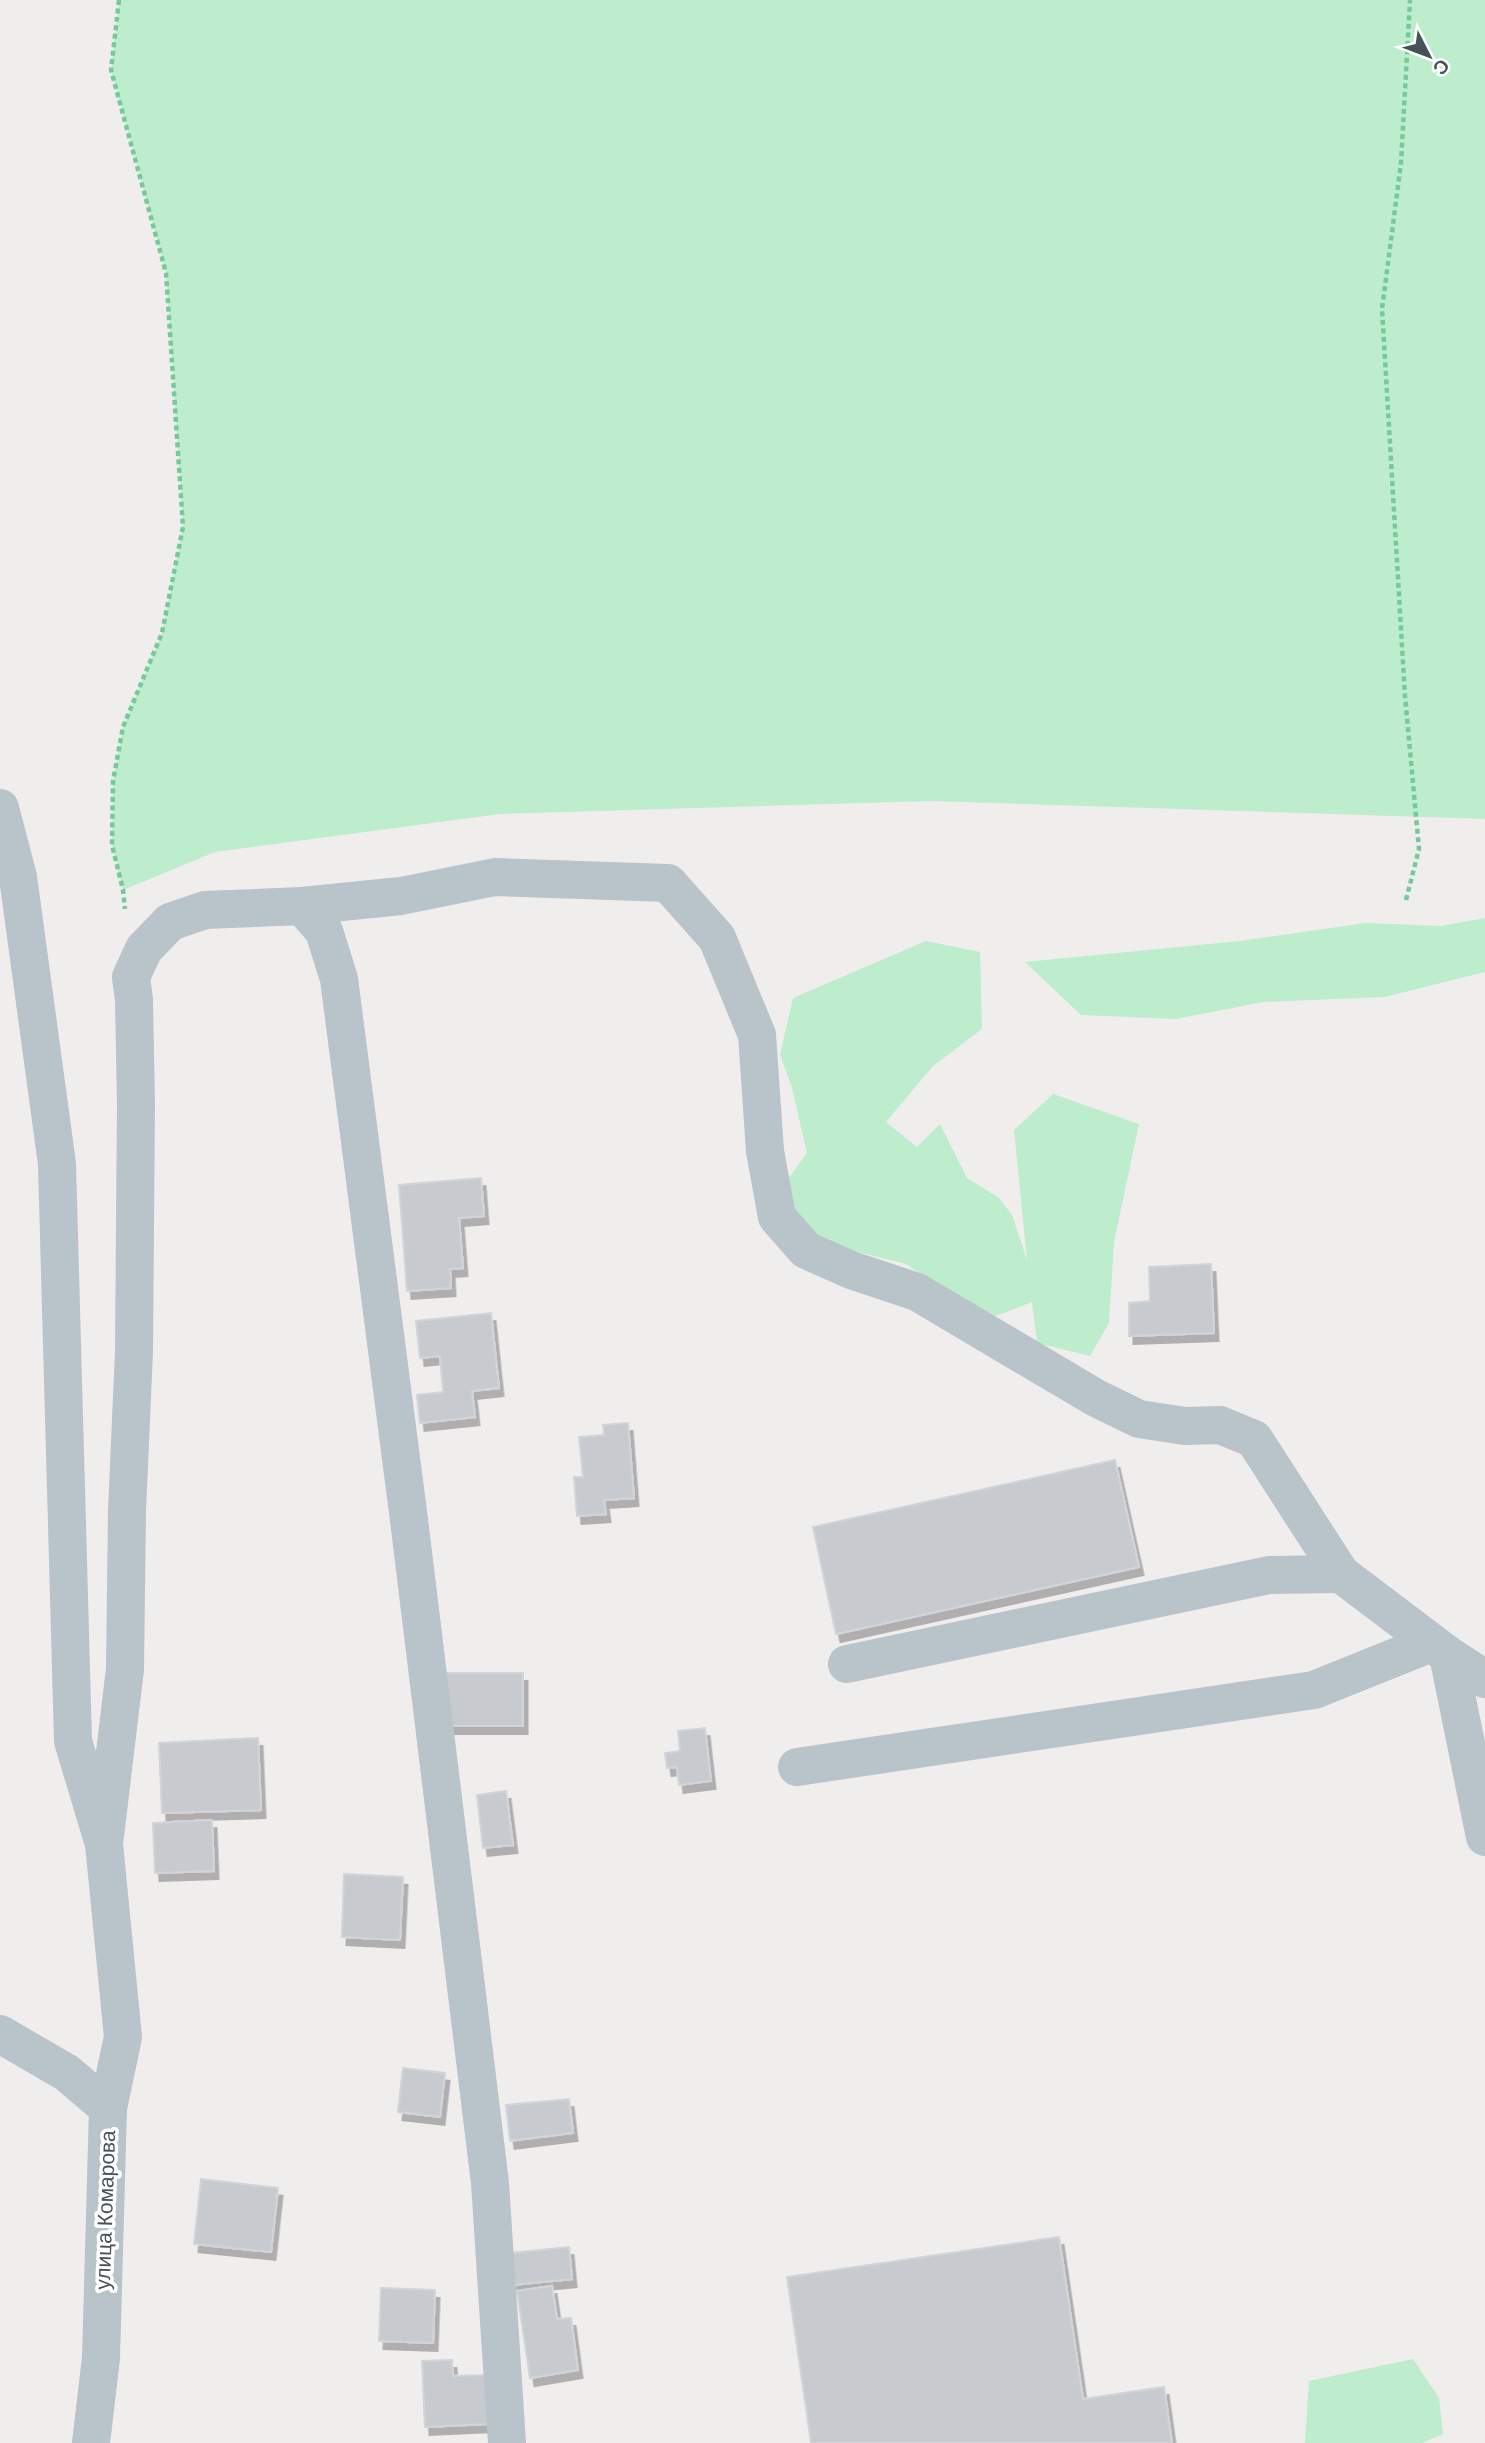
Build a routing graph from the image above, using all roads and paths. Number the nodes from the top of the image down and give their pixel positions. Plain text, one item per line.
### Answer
1 (119, 0) edge
2 (1410, 0) edge
3 (0, 808) edge
4 (1406, 900) dead end
5 (302, 905) junction
6 (125, 915) dead end
7 (1340, 1574) junction
8 (1440, 1649) junction
9 (847, 1664) dead end
10 (1485, 1679) edge
11 (797, 1767) dead end
12 (1485, 1837) edge
13 (104, 1844) junction
14 (0, 2034) edge
15 (108, 2108) junction
16 (90, 2443) edge
17 (507, 2443) edge

1 - 6 path
2 - 4 path
3 - 13 street
5 - 7 street
5 - 13 street
5 - 17 street
7 - 8 street
7 - 9 street
8 - 10 street
8 - 11 street
8 - 12 street
13 - 15 street
14 - 15 street, улица Комарова
15 - 16 street, улица Комарова

